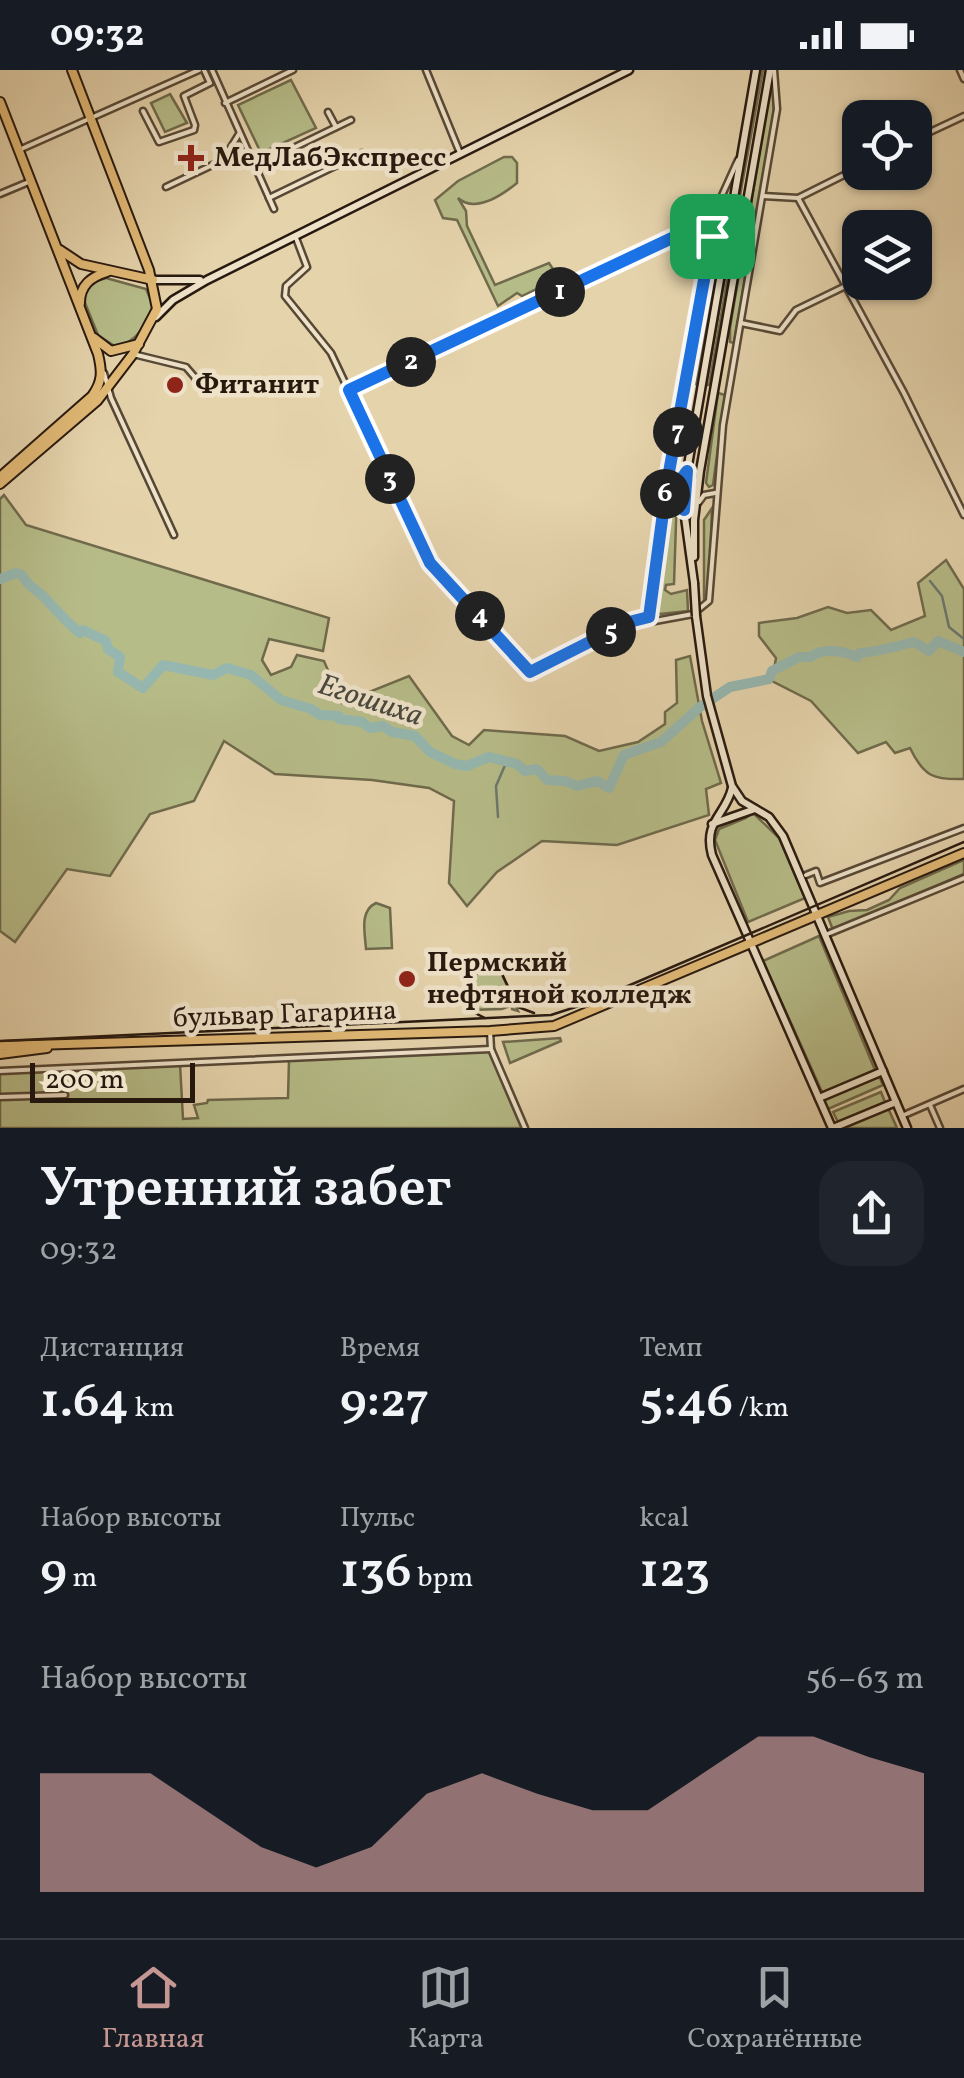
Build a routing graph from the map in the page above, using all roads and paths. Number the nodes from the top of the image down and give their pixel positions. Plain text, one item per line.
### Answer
1 (72, 70) edge
2 (201, 70) edge
3 (212, 70) edge
4 (293, 70) edge
5 (426, 70) edge
6 (629, 70) edge
7 (756, 70) edge
8 (772, 70) edge
9 (960, 70) edge
10 (964, 78) edge
11 (0, 102) edge
12 (225, 103) junction
13 (143, 111) dead end
14 (328, 112) dead end
15 (964, 116) edge
16 (91, 118) junction
17 (351, 120) dead end
18 (336, 127) junction
19 (932, 132) edge
20 (239, 134) junction
21 (19, 150) junction
22 (362, 152) dead end
23 (460, 153) junction
24 (740, 156) junction
25 (254, 167) junction
26 (842, 175) edge
27 (31, 181) junction
28 (166, 187) dead end
29 (0, 194) edge
30 (762, 196) junction
31 (269, 198) junction
32 (798, 198) junction
33 (274, 208) dead end
34 (729, 222) junction
35 (742, 224) junction
36 (295, 236) junction
37 (712, 236) junction
38 (57, 247) junction
39 (110, 272) junction
40 (842, 278) edge
41 (153, 280) junction
42 (207, 280) junction
43 (842, 287) edge
44 (854, 300) edge
45 (80, 308) junction
46 (155, 318) junction
47 (741, 322) junction
48 (91, 334) junction
49 (139, 344) junction
50 (98, 354) junction
51 (133, 354) junction
52 (108, 388) junction
53 (210, 389) dead end
54 (349, 390) junction
55 (687, 471) junction
56 (700, 471) junction
57 (0, 480) edge
58 (667, 483) junction
59 (674, 484) junction
60 (716, 493) junction
61 (708, 494) junction
62 (684, 510) junction
63 (695, 511) junction
64 (964, 515) edge
65 (174, 535) dead end
66 (694, 583) junction
67 (649, 617) junction
68 (732, 786) junction
69 (756, 808) junction
70 (712, 824) junction
71 (964, 828) edge
72 (964, 853) edge
73 (806, 874) dead end
74 (964, 878) edge
75 (817, 916) junction
76 (826, 935) junction
77 (750, 944) junction
78 (490, 1031) junction
79 (0, 1046) edge
80 (51, 1046) junction
81 (491, 1049) junction
82 (0, 1054) edge
83 (0, 1071) edge
84 (882, 1071) junction
85 (964, 1090) edge
86 (65, 1095) dead end
87 (0, 1097) edge
88 (819, 1098) junction
89 (896, 1102) junction
90 (930, 1104) junction
91 (902, 1116) junction
92 (525, 1128) edge
93 (833, 1128) edge
94 (907, 1128) edge
95 (940, 1128) edge

1 - 16 main road
2 - 13 street
2 - 16 street
3 - 12 street
4 - 12 street
5 - 23 street
6 - 23 main road
7 - 24 main road
8 - 30 street
8 - 35 main road
9 - 10 street
11 - 21 main road
12 - 20 street
14 - 18 street
15 - 19 street
16 - 21 street
16 - 41 main road
17 - 18 street
18 - 25 street
20 - 25 street
20 - 28 street
21 - 27 main road
22 - 31 street
23 - 36 main road
24 - 34 main road
24 - 37 street
25 - 31 street
26 - 32 street
27 - 29 street
27 - 38 main road
30 - 32 street
30 - 47 street
31 - 33 street
32 - 40 street
34 - 35 main road
34 - 55 main road
35 - 56 main road
36 - 42 main road
36 - 54 street
37 - 54 street
37 - 58 street
38 - 39 main road
38 - 45 main road
39 - 41 main road
39 - 45 main road
41 - 42 main road
41 - 46 main road
42 - 46 main road
43 - 47 street
44 - 64 street
45 - 48 main road
46 - 49 main road
47 - 60 street
48 - 49 main road
48 - 50 main road
49 - 51 main road
50 - 52 street
50 - 57 main road
51 - 52 main road
51 - 53 street
52 - 57 main road
52 - 65 street
54 - 67 street
55 - 59 street
55 - 62 main road
56 - 61 street
56 - 63 main road
58 - 59 street
58 - 67 street
59 - 62 street
60 - 61 street
60 - 67 street
61 - 63 street
62 - 66 main road
63 - 66 main road
66 - 68 main road, bridge
68 - 69 main road
68 - 70 main road
69 - 70 main road
69 - 75 main road
70 - 77 main road
71 - 73 street
72 - 75 main road, бульвар Гагарина
74 - 76 street
75 - 76 main road
75 - 77 main road, бульвар Гагарина
76 - 84 main road
77 - 78 main road, бульвар Гагарина
77 - 88 main road
78 - 80 main road, бульвар Гагарина
78 - 81 street
79 - 80 main road, бульвар Гагарина
80 - 82 main road, бульвар Гагарина
81 - 83 street
81 - 92 street
84 - 88 main road
84 - 89 main road
85 - 90 street
86 - 87 street
88 - 93 main road
89 - 91 main road
89 - 93 main road
90 - 91 street
90 - 95 street
91 - 94 main road

